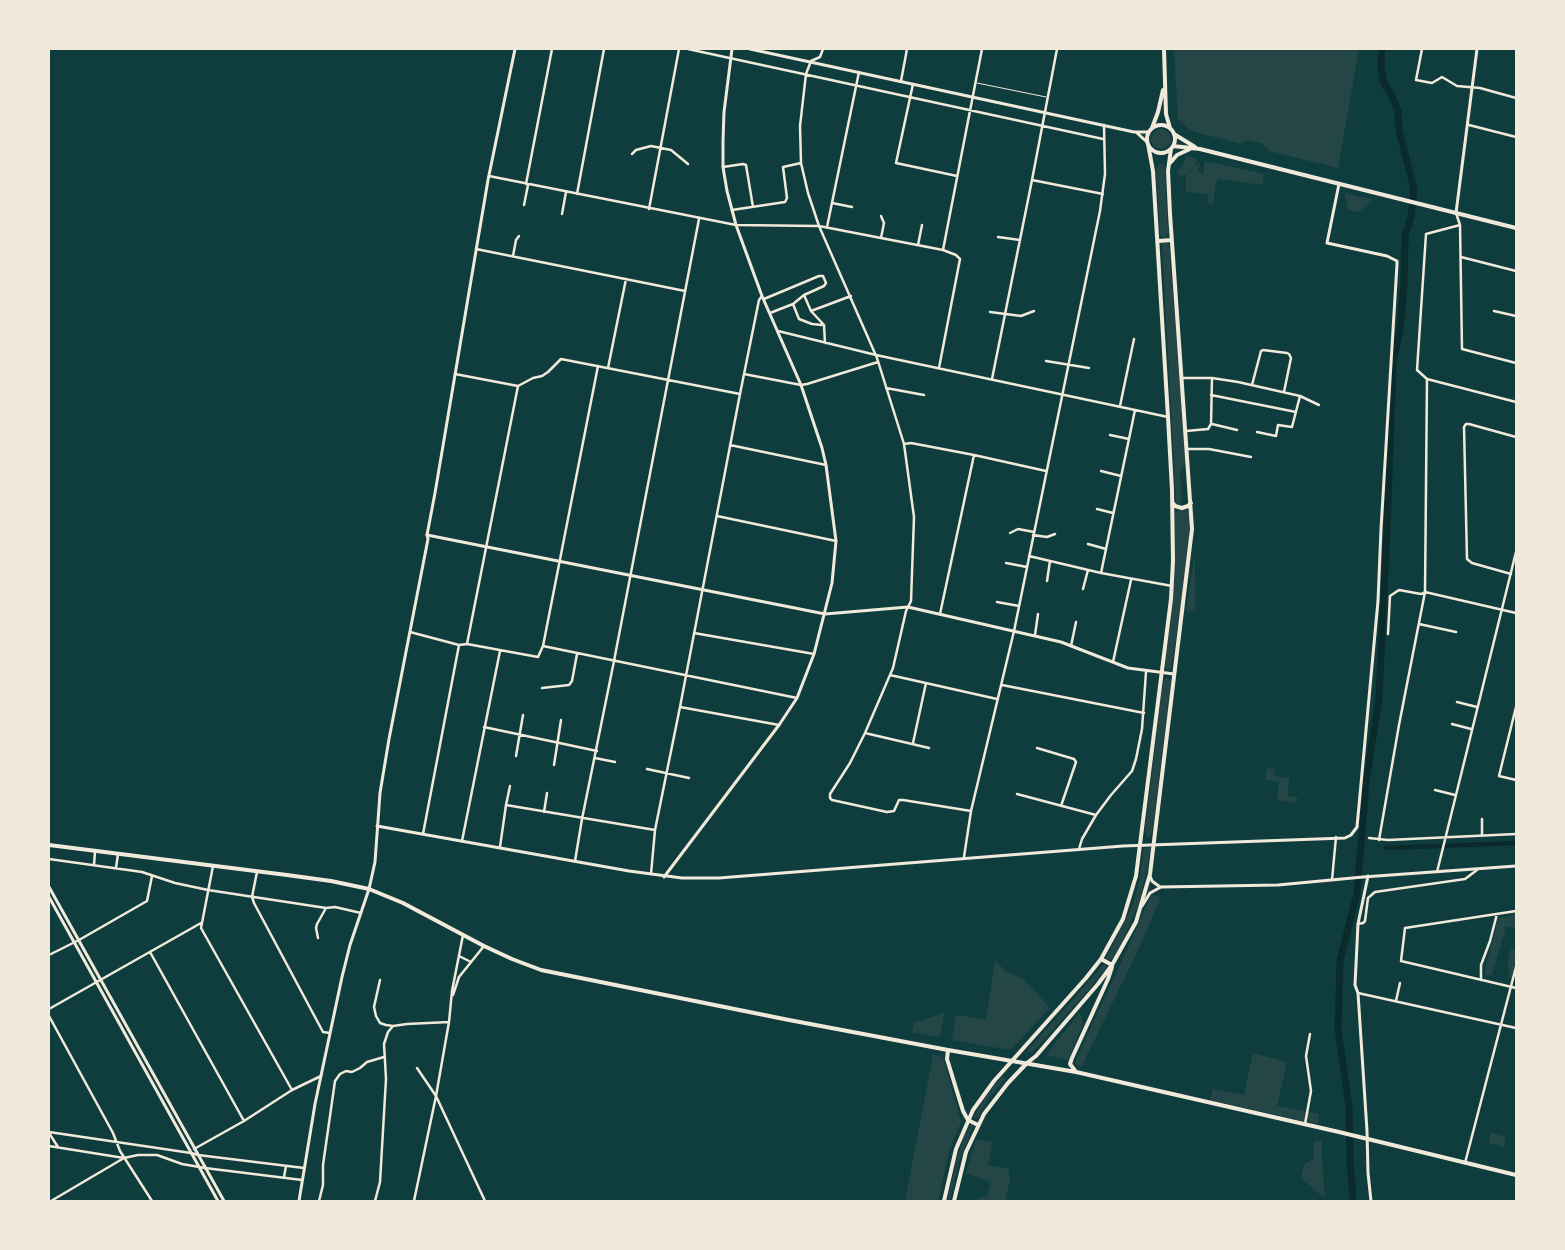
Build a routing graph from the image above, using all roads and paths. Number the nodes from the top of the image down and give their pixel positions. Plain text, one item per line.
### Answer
1 (515, 49) edge
2 (552, 49) edge
3 (604, 49) edge
4 (679, 49) edge
5 (688, 49) edge
6 (732, 49) edge
7 (750, 49) edge
8 (823, 49) edge
9 (907, 49) edge
10 (982, 49) edge
11 (1056, 49) edge
12 (1164, 49) edge
13 (1422, 49) edge
14 (1477, 49) edge
15 (730, 58) junction
16 (811, 61) junction
17 (859, 72) junction
18 (806, 74) junction
19 (901, 81) junction
20 (975, 82) junction
21 (1164, 83) junction
22 (914, 84) junction
23 (856, 85) junction
24 (1471, 89) junction
25 (972, 96) junction
26 (910, 97) junction
27 (1047, 98) junction
28 (1516, 98) edge
29 (969, 111) junction
30 (1044, 112) junction
31 (1104, 125) junction
32 (1469, 125) junction
33 (1042, 126) junction
34 (1150, 130) junction
35 (1172, 131) junction
36 (1134, 132) junction
37 (1516, 137) edge
38 (1103, 139) junction
39 (1148, 143) junction
40 (1172, 147) junction
41 (660, 148) junction
42 (1200, 149) junction
43 (632, 154) dead end
44 (801, 162) junction
45 (688, 164) dead end
46 (723, 167) junction
47 (1168, 167) junction
48 (489, 176) junction
49 (957, 176) junction
50 (1032, 180) junction
51 (527, 184) junction
52 (1339, 184) junction
53 (566, 192) junction
54 (577, 194) junction
55 (1103, 194) junction
56 (832, 203) junction
57 (524, 205) dead end
58 (753, 207) junction
59 (852, 207) dead end
60 (649, 209) junction
61 (732, 210) junction
62 (1456, 213) junction
63 (562, 214) dead end
64 (881, 216) dead end
65 (699, 219) junction
66 (922, 225) dead end
67 (1460, 225) junction
68 (736, 226) junction
69 (819, 226) junction
70 (827, 227) junction
71 (1516, 228) edge
72 (519, 236) dead end
73 (998, 236) dead end
74 (881, 238) junction
75 (1020, 240) junction
76 (1158, 240) junction
77 (1172, 240) junction
78 (918, 245) junction
79 (476, 249) junction
80 (943, 250) junction
81 (513, 256) junction
82 (1461, 257) junction
83 (1516, 271) edge
84 (626, 279) junction
85 (685, 291) junction
86 (804, 295) junction
87 (851, 296) junction
88 (763, 298) junction
89 (793, 304) junction
90 (811, 311) junction
91 (1494, 311) dead end
92 (990, 312) dead end
93 (1034, 312) dead end
94 (770, 313) junction
95 (1005, 315) junction
96 (1516, 316) edge
97 (824, 325) junction
98 (778, 332) junction
99 (1134, 339) dead end
100 (825, 343) junction
101 (876, 355) junction
102 (1046, 361) dead end
103 (878, 362) junction
104 (1516, 363) edge
105 (598, 366) junction
106 (1068, 366) junction
107 (608, 368) junction
108 (939, 368) junction
109 (1089, 368) dead end
110 (455, 374) junction
111 (744, 374) junction
112 (1182, 378) junction
113 (1212, 378) junction
114 (1427, 379) junction
115 (668, 380) junction
116 (992, 380) junction
117 (800, 385) junction
118 (1252, 385) junction
119 (518, 386) junction
120 (886, 388) junction
121 (1284, 392) junction
122 (740, 394) junction
123 (1063, 394) junction
124 (924, 395) dead end
125 (1212, 395) junction
126 (1300, 396) junction
127 (1516, 402) edge
128 (1319, 405) dead end
129 (1119, 406) junction
130 (1135, 410) junction
131 (1296, 412) junction
132 (1168, 417) junction
133 (1211, 424) junction
134 (1237, 430) dead end
135 (1186, 432) junction
136 (1257, 432) dead end
137 (1110, 435) dead end
138 (1516, 437) edge
139 (1129, 439) junction
140 (904, 444) junction
141 (730, 445) junction
142 (1188, 448) junction
143 (974, 455) junction
144 (1251, 457) dead end
145 (826, 465) junction
146 (1046, 471) junction
147 (1101, 471) dead end
148 (1121, 476) junction
149 (1173, 503) junction
150 (1191, 503) junction
151 (1097, 509) dead end
152 (1113, 512) junction
153 (717, 516) junction
154 (1010, 533) dead end
155 (1033, 534) junction
156 (1055, 534) dead end
157 (427, 535) junction
158 (836, 541) junction
159 (1088, 544) dead end
160 (486, 546) junction
161 (1106, 549) junction
162 (1516, 552) edge
163 (1029, 556) junction
164 (1050, 561) junction
165 (558, 562) junction
166 (1006, 564) dead end
167 (1027, 567) junction
168 (1088, 570) junction
169 (1100, 573) junction
170 (1511, 574) junction
171 (631, 576) junction
172 (1131, 580) junction
173 (1047, 581) dead end
174 (1172, 586) junction
175 (1083, 589) dead end
176 (702, 590) junction
177 (1425, 592) junction
178 (997, 602) dead end
179 (1019, 606) junction
180 (908, 607) junction
181 (1502, 609) junction
182 (1516, 613) edge
183 (826, 614) junction
184 (940, 614) junction
185 (1038, 614) dead end
186 (1076, 622) dead end
187 (1419, 624) junction
188 (1014, 631) junction
189 (409, 632) junction
190 (694, 632) junction
191 (1456, 632) dead end
192 (1388, 634) dead end
193 (1034, 636) junction
194 (459, 644) junction
195 (467, 644) junction
196 (543, 646) junction
197 (1071, 646) junction
198 (500, 651) junction
199 (577, 654) junction
200 (814, 654) junction
201 (614, 662) junction
202 (1113, 663) junction
203 (1146, 672) junction
204 (1162, 673) junction
205 (686, 674) junction
206 (1174, 674) junction
207 (890, 675) junction
208 (926, 683) junction
209 (1002, 685) junction
210 (542, 688) dead end
211 (796, 698) junction
212 (997, 699) junction
213 (1457, 702) dead end
214 (680, 707) junction
215 (1477, 707) junction
216 (1516, 707) edge
217 (1144, 713) junction
218 (523, 715) dead end
219 (560, 720) dead end
220 (1452, 724) dead end
221 (779, 725) junction
222 (484, 727) junction
223 (1471, 729) junction
224 (865, 732) junction
225 (520, 735) junction
226 (558, 742) junction
227 (913, 743) junction
228 (929, 748) dead end
229 (1037, 748) dead end
230 (597, 750) junction
231 (516, 756) dead end
232 (595, 758) junction
233 (615, 762) dead end
234 (554, 765) dead end
235 (647, 769) dead end
236 (666, 773) junction
237 (689, 778) dead end
238 (1516, 780) edge
239 (510, 786) dead end
240 (1435, 790) dead end
241 (547, 793) dead end
242 (1017, 794) dead end
243 (1455, 795) junction
244 (506, 805) junction
245 (1061, 806) junction
246 (971, 811) junction
247 (544, 812) junction
248 (1096, 815) junction
249 (582, 819) junction
250 (1482, 820) dead end
251 (377, 826) junction
252 (655, 830) junction
253 (423, 834) junction
254 (1516, 834) edge
255 (1482, 836) junction
256 (1336, 837) junction
257 (1444, 837) junction
258 (1369, 838) dead end
259 (1379, 840) junction
260 (462, 841) junction
261 (1154, 844) junction
262 (49, 845) edge
263 (1141, 845) junction
264 (500, 847) junction
265 (1079, 849) junction
266 (95, 851) junction
267 (118, 854) junction
268 (964, 857) junction
269 (49, 859) edge
270 (575, 861) junction
271 (94, 865) junction
272 (213, 866) junction
273 (1516, 866) edge
274 (116, 868) junction
275 (1478, 869) junction
276 (257, 872) junction
277 (1437, 872) junction
278 (651, 874) junction
279 (1150, 874) junction
280 (152, 876) junction
281 (1366, 876) junction
282 (664, 877) junction
283 (1332, 880) junction
284 (49, 887) edge
285 (1161, 887) junction
286 (369, 889) junction
287 (208, 890) junction
288 (252, 897) junction
289 (49, 898) edge
290 (326, 908) junction
291 (1140, 909) junction
292 (1516, 910) edge
293 (361, 913) junction
294 (1497, 913) junction
295 (201, 922) junction
296 (1358, 924) junction
297 (463, 935) junction
298 (318, 938) dead end
299 (79, 940) junction
300 (74, 943) junction
301 (484, 946) junction
302 (150, 952) junction
303 (49, 955) edge
304 (459, 956) junction
305 (1101, 959) junction
306 (472, 962) junction
307 (1112, 965) junction
308 (1516, 967) edge
309 (100, 979) junction
310 (380, 980) dead end
311 (1481, 980) junction
312 (96, 982) junction
313 (1400, 983) dead end
314 (1511, 987) junction
315 (1516, 988) edge
316 (1358, 993) junction
317 (452, 997) junction
318 (1396, 1000) junction
319 (49, 1009) edge
320 (49, 1016) edge
321 (449, 1022) junction
322 (1501, 1024) junction
323 (393, 1026) junction
324 (1516, 1028) edge
325 (331, 1034) junction
326 (1310, 1034) dead end
327 (948, 1050) junction
328 (384, 1056) junction
329 (1011, 1060) junction
330 (1027, 1063) junction
331 (417, 1068) dead end
332 (1076, 1072) junction
333 (322, 1075) junction
334 (292, 1090) junction
335 (436, 1096) junction
336 (968, 1120) junction
337 (244, 1121) junction
338 (1306, 1124) junction
339 (978, 1125) junction
340 (49, 1132) edge
341 (1367, 1138) junction
342 (117, 1142) junction
343 (49, 1146) edge
344 (58, 1147) junction
345 (194, 1148) junction
346 (191, 1153) junction
347 (198, 1155) junction
348 (124, 1158) junction
349 (1465, 1163) junction
350 (286, 1166) junction
351 (198, 1167) junction
352 (205, 1168) junction
353 (305, 1168) junction
354 (1516, 1175) edge
355 (284, 1177) junction
356 (302, 1180) junction
357 (51, 1201) edge
358 (152, 1201) edge
359 (218, 1201) edge
360 (224, 1201) edge
361 (299, 1201) edge
362 (319, 1201) edge
363 (375, 1201) edge
364 (414, 1201) edge
365 (485, 1201) edge
366 (944, 1201) edge
367 (954, 1201) edge
368 (1371, 1201) edge

1 - 48 street
2 - 51 street
3 - 54 street
4 - 41 street
5 - 15 street
6 - 15 street
7 - 16 street
8 - 16 street
9 - 19 street
10 - 20 street
11 - 27 street
12 - 21 main road
13 - 24 street
14 - 24 street
15 - 18 street
15 - 46 street
16 - 17 street
16 - 18 street
17 - 19 street
17 - 23 street
18 - 23 street
18 - 44 street
19 - 22 street
20 - 25 street
20 - 27 lane
21 - 34 main road
21 - 35 main road
22 - 25 street
22 - 26 street
23 - 26 street
23 - 56 street
24 - 28 street
24 - 32 street
25 - 29 street
25 - 30 street
26 - 29 street
26 - 49 street
27 - 30 street
29 - 33 street
29 - 49 street
30 - 31 street
30 - 33 street
31 - 36 street
31 - 38 street
32 - 37 street
32 - 62 street
33 - 38 street
33 - 50 street
34 - 35 main road
34 - 36 street
34 - 39 main road
35 - 40 main road
35 - 42 main road
36 - 39 street
38 - 55 street
39 - 40 main road
39 - 76 main road
40 - 42 main road
40 - 47 main road
41 - 43 street
41 - 45 street
41 - 60 street
42 - 47 main road
42 - 52 main road
44 - 58 street
44 - 69 street
46 - 58 street
46 - 61 street
47 - 77 main road
48 - 51 street
48 - 79 street
49 - 80 street
50 - 55 street
50 - 75 street
51 - 53 street
51 - 57 street
52 - 62 main road
52 - 256 street
53 - 54 street
53 - 63 street
54 - 60 street
55 - 106 street
56 - 59 street
56 - 70 street
58 - 61 street
60 - 65 street
61 - 68 street
62 - 67 street
62 - 71 main road
64 - 74 street
65 - 68 street
65 - 85 street
66 - 78 street
67 - 82 street
67 - 114 street
68 - 69 street
68 - 88 street
69 - 70 street
69 - 87 street
70 - 74 street
72 - 81 street
73 - 75 street
74 - 78 street
75 - 95 street
76 - 77 main road
76 - 132 main road
77 - 112 main road
78 - 80 street
79 - 81 street
79 - 110 street
80 - 108 street
81 - 84 street
82 - 83 street
82 - 104 street
84 - 85 street
84 - 107 street
85 - 115 street
86 - 88 street
86 - 89 street
86 - 90 street
87 - 90 street
87 - 101 street
88 - 94 street
88 - 111 street
89 - 94 street
89 - 97 street
90 - 97 street
91 - 96 street
92 - 95 street
93 - 95 street
94 - 98 street
95 - 116 street
97 - 100 street
98 - 100 street
98 - 117 street
99 - 129 street
100 - 101 street
101 - 103 street
101 - 108 street
102 - 106 street
103 - 117 street
103 - 120 street
105 - 107 street
105 - 119 street
105 - 165 street
106 - 109 street
106 - 123 street
107 - 115 street
108 - 116 street
110 - 119 street
110 - 157 street
111 - 117 street
111 - 122 street
112 - 113 street
112 - 135 main road
113 - 118 street
113 - 125 street
114 - 127 street
114 - 177 street
115 - 122 street
115 - 171 street
116 - 123 street
117 - 145 street
118 - 121 street
118 - 121 street
119 - 160 street
120 - 124 street
120 - 140 street
121 - 126 street
122 - 141 street
123 - 129 street
123 - 146 street
125 - 131 street
125 - 133 street
126 - 128 street
126 - 131 street
129 - 130 street
130 - 132 street
130 - 139 street
131 - 136 street
132 - 149 main road
133 - 134 street
133 - 135 street
135 - 142 main road
137 - 139 street
138 - 170 street
139 - 148 street
140 - 143 street
140 - 180 street
141 - 145 street
141 - 153 street
142 - 144 street
142 - 150 main road
143 - 146 street
143 - 184 street
145 - 158 street
146 - 155 street
147 - 148 street
148 - 152 street
149 - 150 main road
149 - 174 main road
150 - 206 main road
151 - 152 street
152 - 161 street
153 - 158 street
153 - 176 street
154 - 155 street
155 - 156 street
155 - 163 street
157 - 160 street
157 - 189 street
158 - 183 street
159 - 161 street
160 - 165 street
160 - 195 street
161 - 169 street
162 - 170 street
163 - 164 street
163 - 167 street
164 - 168 street
164 - 173 street
165 - 171 street
165 - 196 street
166 - 167 street
167 - 179 street
168 - 169 street
168 - 175 street
169 - 172 street
170 - 181 street
171 - 176 street
171 - 201 street
172 - 174 street
172 - 202 street
174 - 204 main road
176 - 183 street
176 - 190 street
177 - 181 street
177 - 187 street
177 - 192 street
178 - 179 street
179 - 188 street
180 - 183 street
180 - 184 street
180 - 207 street
181 - 182 street
181 - 215 street
183 - 200 street
184 - 188 street
185 - 193 street
186 - 197 street
187 - 191 street
187 - 259 street
188 - 193 street
188 - 209 street
189 - 194 street
189 - 251 street
190 - 200 street
190 - 205 street
193 - 197 street
194 - 195 street
194 - 253 street
195 - 198 street
196 - 198 street
196 - 199 street
197 - 202 street
198 - 222 street
199 - 201 street
199 - 210 street
200 - 211 street
201 - 205 street
201 - 230 street
202 - 203 street
203 - 204 street
203 - 217 street
204 - 206 street
204 - 263 main road
205 - 211 street
205 - 214 street
206 - 261 main road
207 - 208 street
207 - 224 street
208 - 212 street
208 - 227 street
209 - 212 street
209 - 217 street
211 - 221 street
212 - 246 street
213 - 215 street
214 - 221 street
214 - 236 street
215 - 223 street
216 - 238 street
217 - 248 street
218 - 225 street
219 - 226 street
220 - 223 street
221 - 282 street
222 - 225 street
222 - 260 street
223 - 243 street
224 - 227 street
224 - 246 street
225 - 226 street
225 - 231 street
226 - 230 street
226 - 234 street
227 - 228 street
229 - 245 street
230 - 232 street
232 - 233 street
232 - 249 street
235 - 236 street
236 - 237 street
236 - 252 street
239 - 244 street
240 - 243 street
241 - 247 street
242 - 245 street
243 - 257 street
244 - 247 street
244 - 264 street
245 - 248 street
246 - 268 street
247 - 249 street
248 - 265 street
249 - 252 street
249 - 270 street
250 - 255 street
251 - 253 street
251 - 286 street
252 - 278 street
253 - 260 street
254 - 255 street
255 - 257 street
256 - 261 street
256 - 283 street
257 - 259 street
257 - 277 street
258 - 259 street
260 - 264 street
261 - 263 street
261 - 279 main road
262 - 266 main road
263 - 265 street
263 - 305 main road
264 - 270 street
265 - 268 street
266 - 267 main road
266 - 271 street
267 - 272 main road
267 - 274 street
268 - 282 street
269 - 271 street
270 - 278 street
271 - 274 street
272 - 276 main road
272 - 287 street
273 - 275 street
274 - 280 street
275 - 277 street
275 - 296 street
276 - 286 main road
276 - 288 street
277 - 281 street
278 - 282 street
279 - 285 street
279 - 291 main road
280 - 287 street
280 - 299 street
281 - 283 street
281 - 296 street
283 - 285 street
284 - 299 street
285 - 291 street
286 - 293 street
286 - 297 main road
287 - 288 street
287 - 295 street
288 - 290 street
288 - 325 street
289 - 300 street
290 - 293 street
290 - 298 street
291 - 307 main road
292 - 294 street
293 - 325 street
294 - 311 street
294 - 311 street
295 - 302 street
295 - 334 street
296 - 316 street
297 - 301 main road
297 - 304 street
299 - 300 street
299 - 309 street
300 - 303 street
300 - 312 street
301 - 306 street
301 - 327 main road
302 - 309 street
302 - 337 street
304 - 306 street
304 - 317 street
305 - 307 main road
305 - 329 main road
306 - 317 street
307 - 330 main road
307 - 332 main road
308 - 314 street
309 - 312 street
309 - 345 street
310 - 323 street
311 - 314 street
312 - 319 street
312 - 346 street
313 - 318 street
314 - 315 street
314 - 322 street
316 - 318 street
316 - 341 street
317 - 321 street
318 - 322 street
320 - 342 street
321 - 323 street
321 - 335 street
322 - 324 street
322 - 349 street
323 - 328 street
325 - 333 street
326 - 338 street
327 - 329 main road
327 - 336 main road
328 - 362 street
328 - 363 street
329 - 330 main road
329 - 336 main road
330 - 332 main road
330 - 339 main road
331 - 335 street
332 - 338 main road
333 - 334 street
333 - 353 street
334 - 337 street
335 - 364 street
335 - 365 street
336 - 339 main road
336 - 366 main road
337 - 345 street
338 - 341 main road
339 - 367 main road
340 - 342 street
340 - 344 street
341 - 349 main road
341 - 368 street
342 - 346 street
342 - 348 street
343 - 344 street
344 - 348 street
345 - 347 street
346 - 347 street
346 - 351 street
347 - 350 street
347 - 352 street
348 - 351 street
348 - 357 street
348 - 358 street
349 - 354 main road
350 - 353 street
350 - 355 street
351 - 352 street
351 - 359 street
352 - 355 street
352 - 360 street
353 - 356 street
355 - 356 street
356 - 361 street

